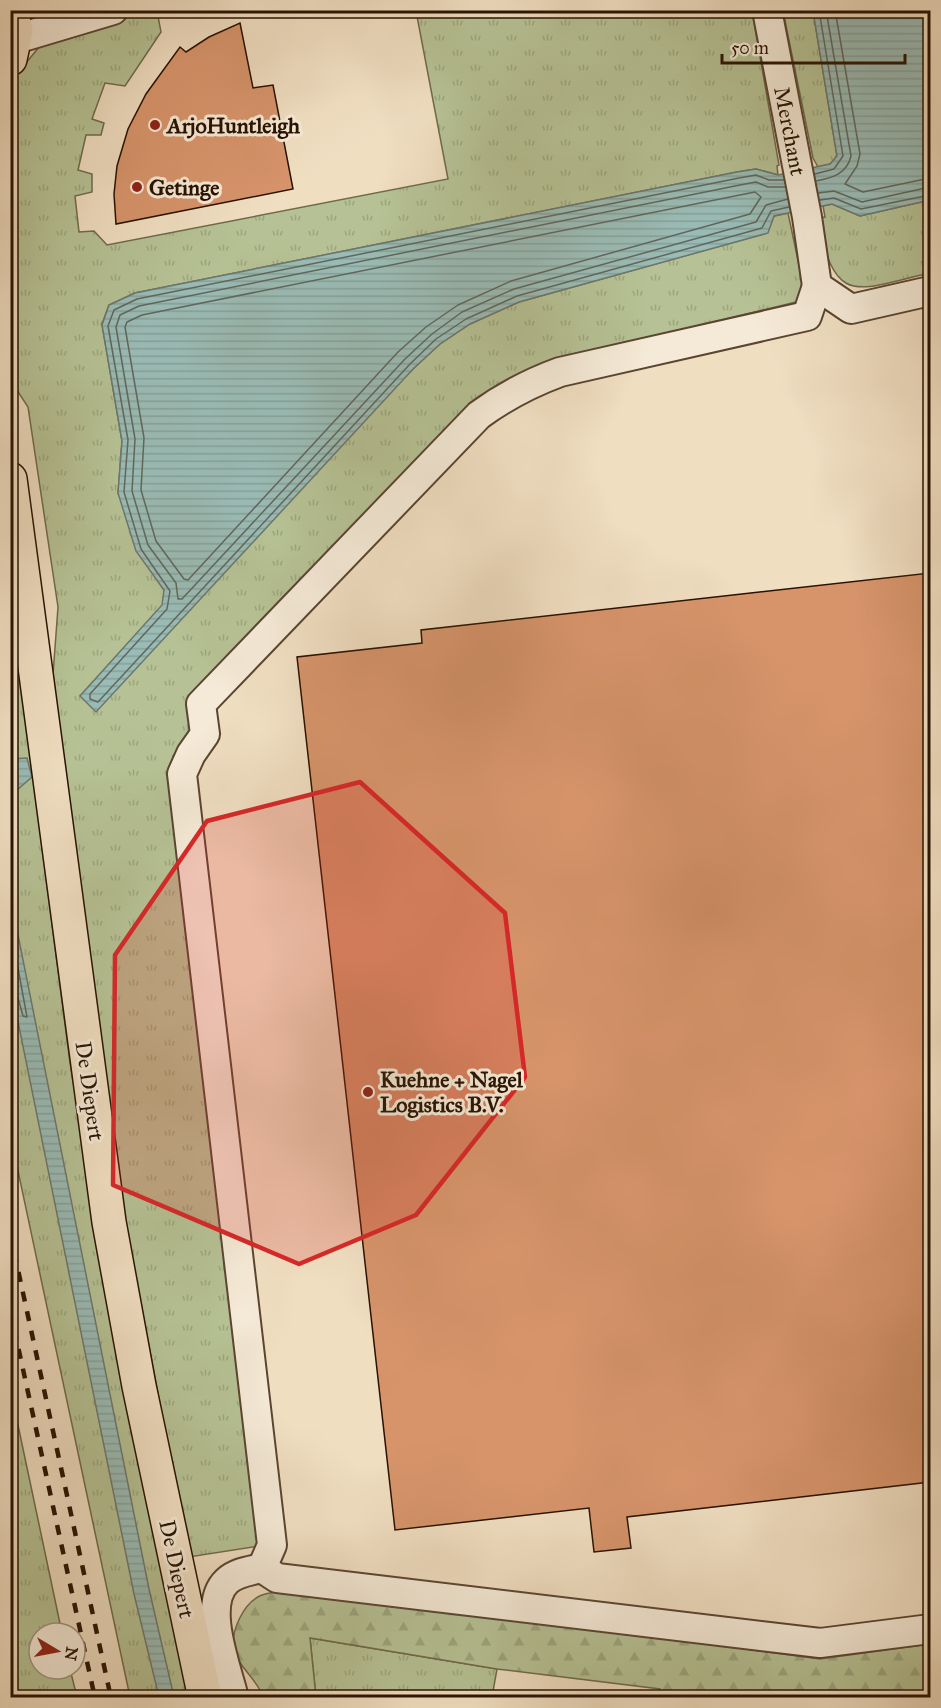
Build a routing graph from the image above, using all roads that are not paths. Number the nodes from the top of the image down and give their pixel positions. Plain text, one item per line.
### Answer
1 (113, 10) edge
2 (767, 10) edge
3 (12, 36) edge
4 (817, 285) junction
5 (930, 291) edge
6 (10, 479) edge
7 (262, 1568) junction
8 (930, 1629) edge
9 (205, 1698) edge
10 (234, 1698) edge

1 - 3 street
2 - 4 street, Merchant
4 - 5 street
4 - 7 street
6 - 9 main road, De Diepert
7 - 8 street
7 - 10 street

